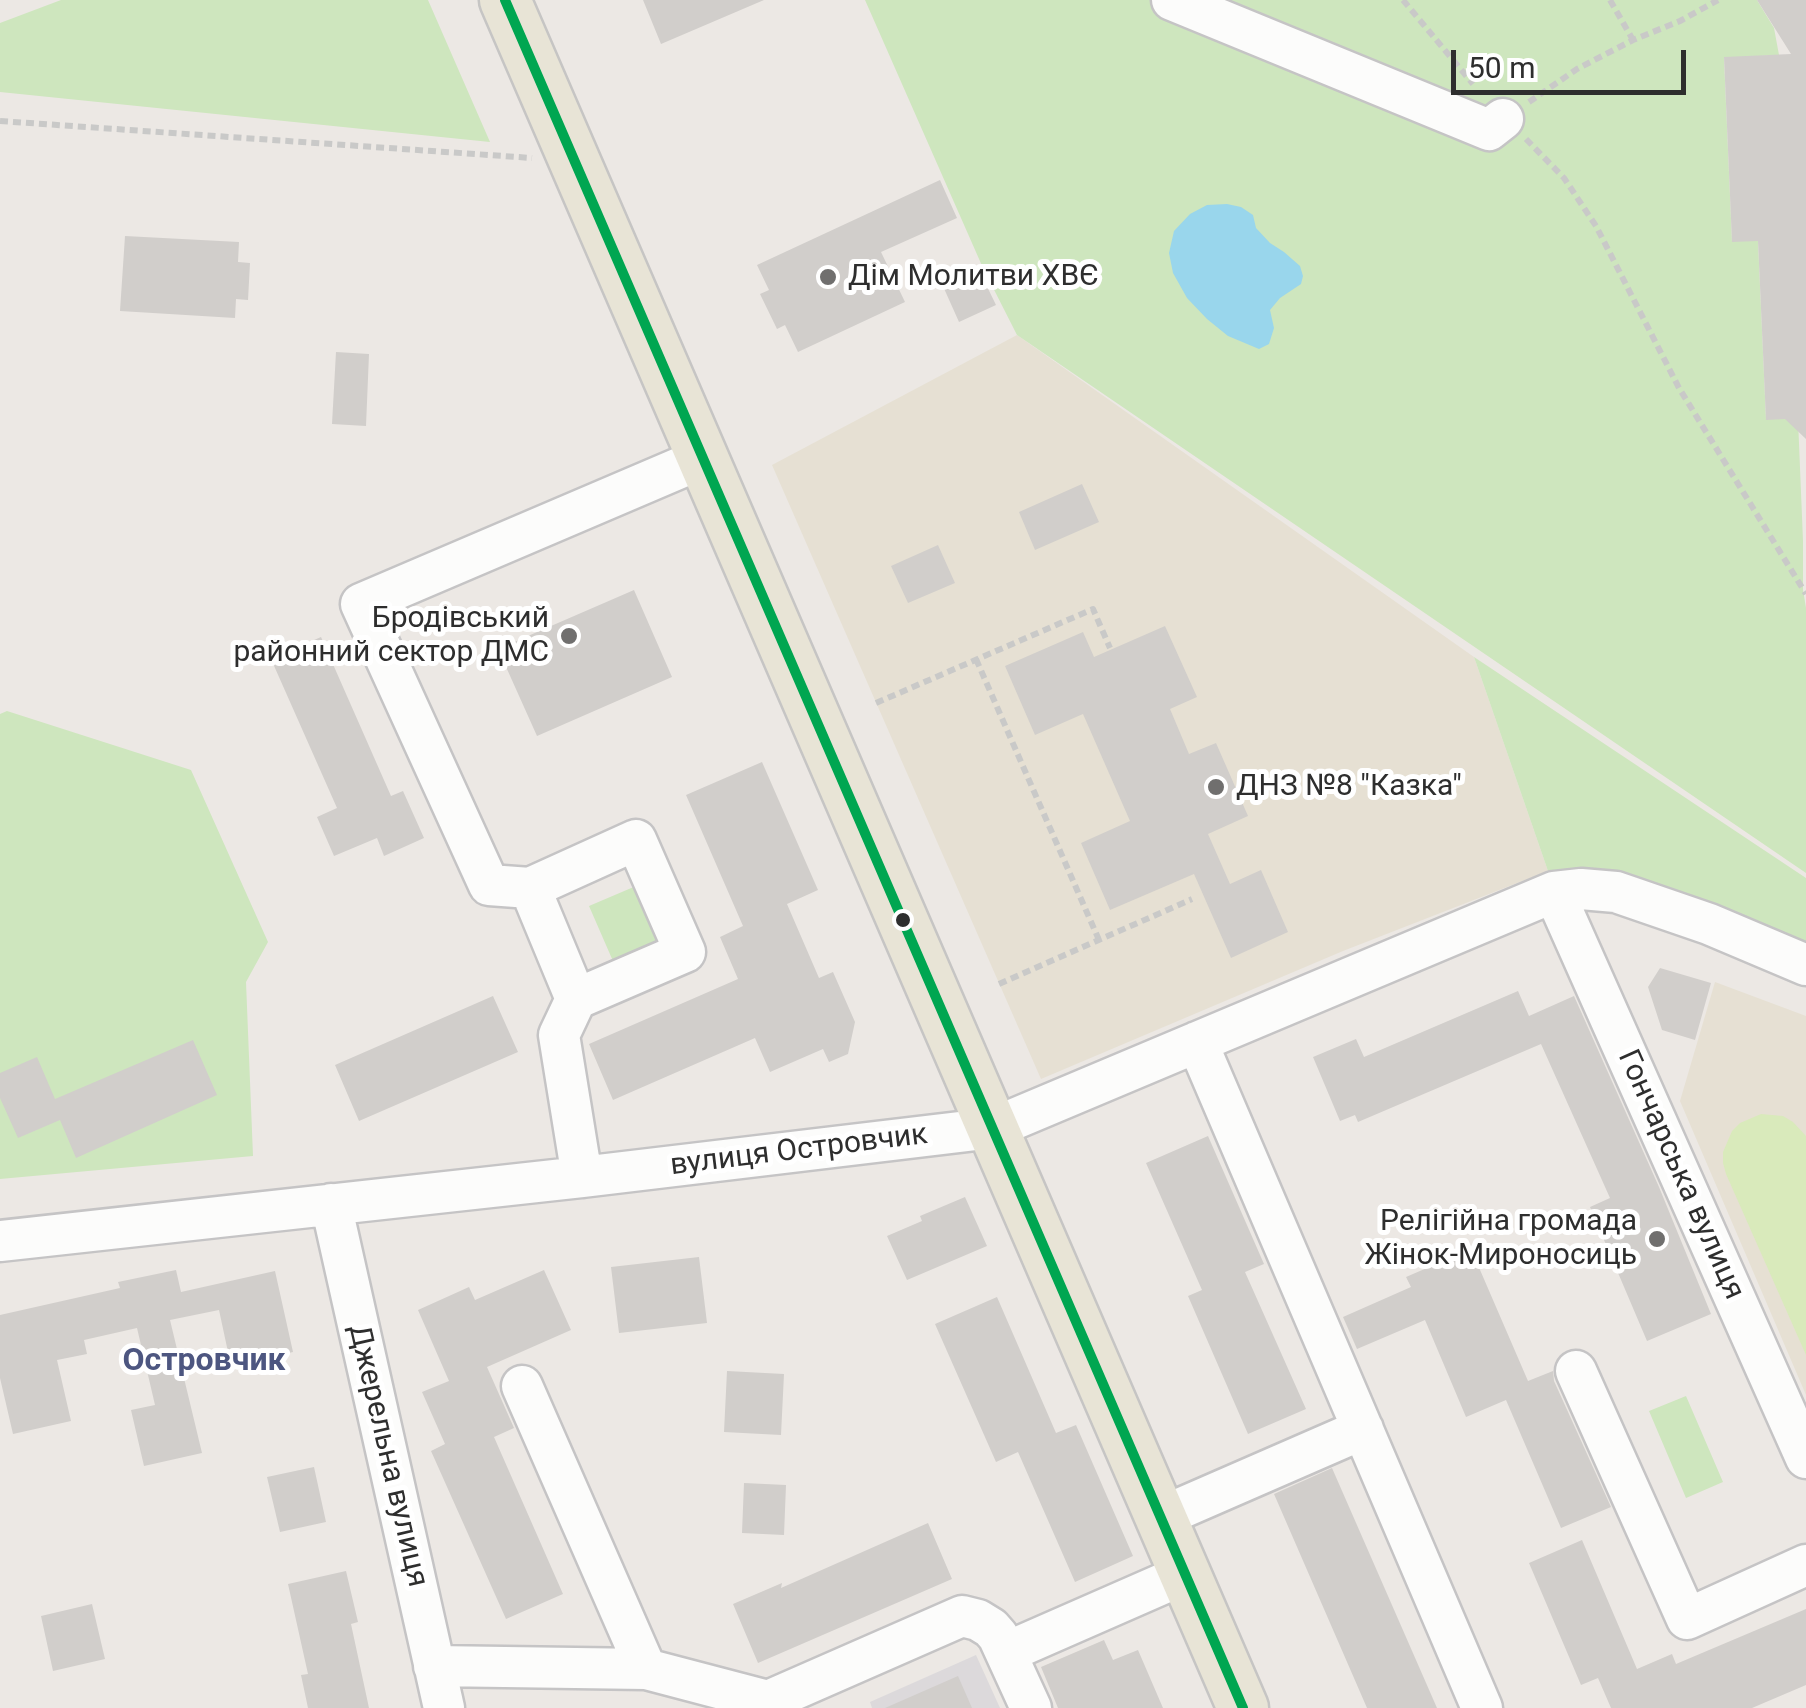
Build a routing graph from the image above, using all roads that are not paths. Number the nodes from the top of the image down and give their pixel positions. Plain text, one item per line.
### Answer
1 (505, 0) edge
2 (1172, 1) edge
3 (1503, 119) road end
4 (703, 458) junction
5 (530, 888) junction
6 (1554, 892) junction
7 (1806, 965) edge
8 (576, 999) junction
9 (1197, 1042) junction
10 (993, 1128) junction
11 (582, 1178) junction
12 (331, 1204) junction
13 (0, 1242) edge
14 (1576, 1371) dead end
15 (522, 1386) dead end
16 (1362, 1429) junction
17 (1806, 1458) edge
18 (1161, 1517) junction
19 (1806, 1566) edge
20 (1185, 1574) junction
21 (1007, 1652) junction
22 (434, 1666) junction
23 (646, 1668) junction
24 (444, 1708) edge
25 (1031, 1708) edge
26 (1244, 1708) edge
27 (1482, 1708) edge

1 - 4 main road
2 - 3 street
4 - 5 street
4 - 10 main road
5 - 8 street
5 - 8 street
6 - 7 street
6 - 9 street, вулиця Островчик
6 - 17 street, Гончарська вулиця
8 - 11 street
9 - 10 street, вулиця Островчик
9 - 16 street
10 - 11 street, вулиця Островчик
10 - 18 main road
11 - 12 street, вулиця Островчик
12 - 13 street, вулиця Островчик
12 - 22 street, Джерельна вулиця
14 - 19 street
15 - 23 street
16 - 18 street
16 - 27 street
18 - 20 main road
20 - 21 street
20 - 26 main road
21 - 23 street
21 - 25 street
22 - 23 street
22 - 24 street, Джерельна вулиця

